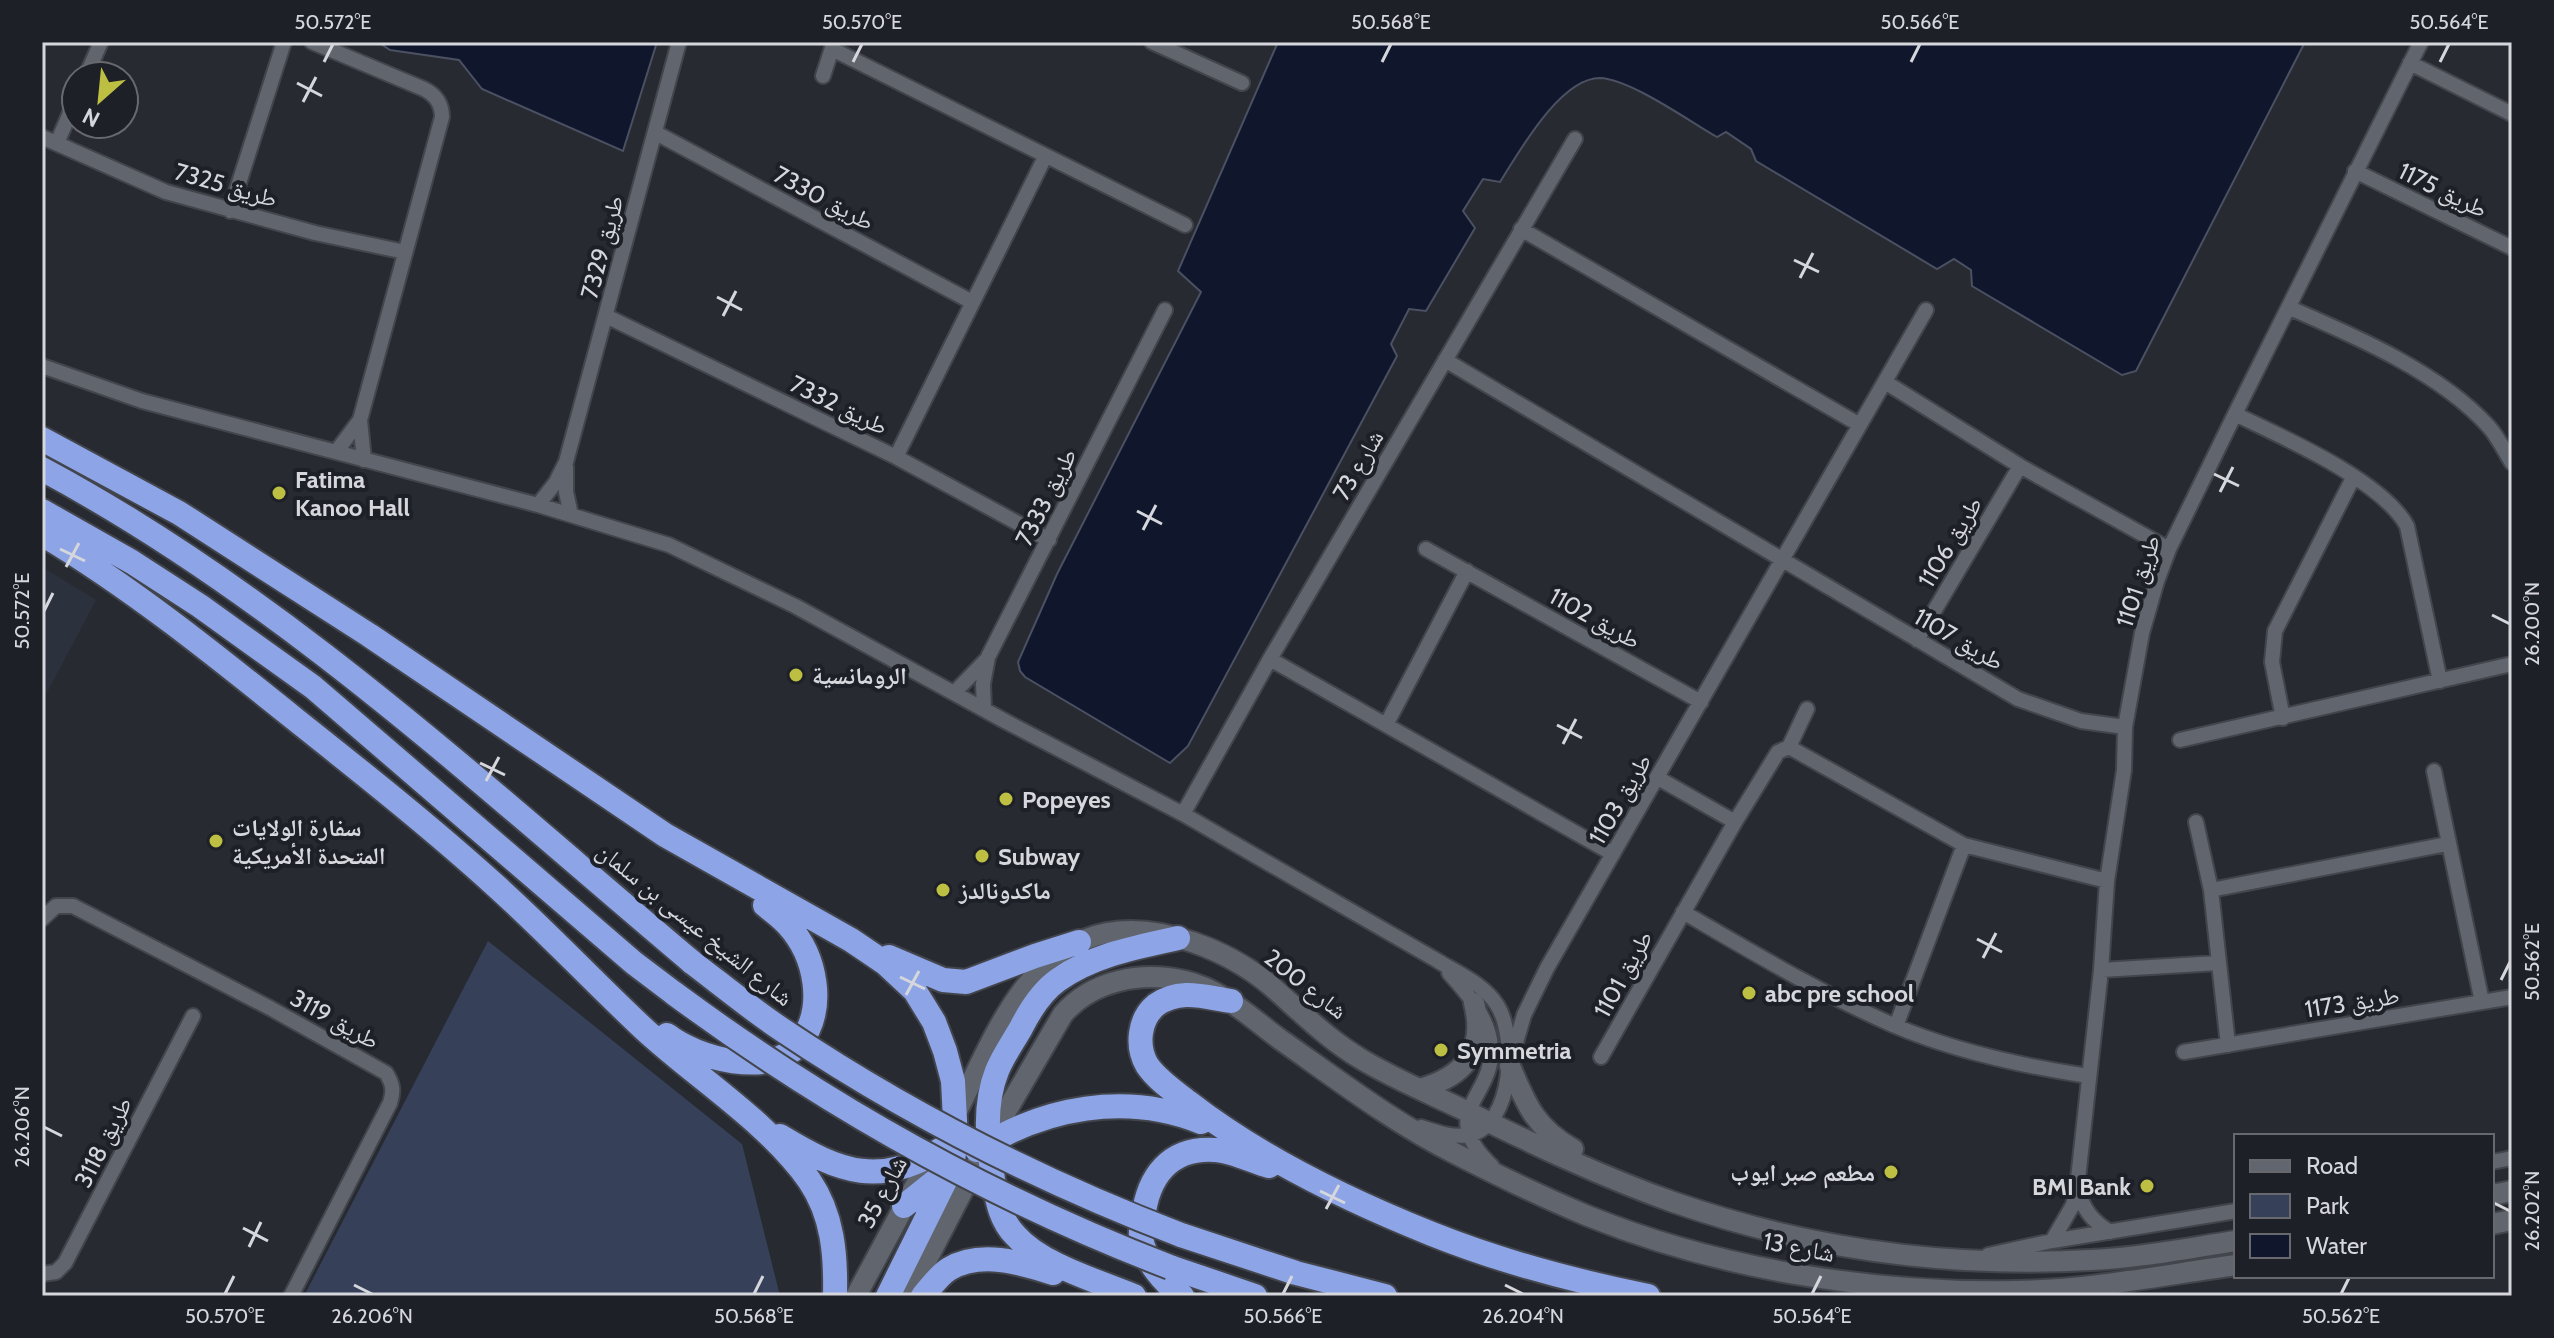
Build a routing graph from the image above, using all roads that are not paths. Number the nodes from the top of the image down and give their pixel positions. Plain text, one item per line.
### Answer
1 (284, 42) edge
2 (312, 42) edge
3 (679, 42) edge
4 (1152, 42) edge
5 (2421, 42) edge
6 (833, 46) edge
7 (2410, 63) junction
8 (823, 76) dead end
9 (1242, 83) dead end
10 (2512, 114) edge
11 (656, 133) junction
12 (60, 136) edge
13 (42, 137) edge
14 (1575, 139) dead end
15 (57, 143) junction
16 (1045, 157) junction
17 (2355, 171) junction
18 (230, 211) junction
19 (1185, 225) dead end
20 (1521, 229) junction
21 (2512, 248) edge
22 (405, 252) junction
23 (972, 302) junction
24 (2290, 308) junction
25 (1165, 310) dead end
26 (1926, 310) dead end
27 (606, 316) junction
28 (1445, 360) junction
29 (42, 366) edge
30 (1885, 382) junction
31 (2235, 414) junction
32 (360, 420) junction
33 (1860, 425) junction
34 (42, 439) edge
35 (336, 452) junction
36 (896, 457) junction
37 (364, 460) junction
38 (566, 462) junction
39 (2512, 463) edge
40 (2020, 466) junction
41 (42, 469) edge
42 (2353, 478) junction
43 (538, 505) junction
44 (42, 511) edge
45 (571, 515) junction
46 (42, 534) edge
47 (1049, 540) junction
48 (1426, 549) dead end
49 (2169, 549) junction
50 (1782, 560) junction
51 (1467, 571) junction
52 (1917, 640) junction
53 (988, 657) junction
54 (1270, 659) junction
55 (2512, 664) edge
56 (2440, 681) junction
57 (954, 693) junction
58 (1701, 702) junction
59 (984, 709) junction
60 (1807, 709) dead end
61 (2283, 718) junction
62 (1386, 725) junction
63 (2125, 727) junction
64 (2180, 740) dead end
65 (1789, 747) junction
66 (2434, 771) dead end
67 (1658, 778) junction
68 (1183, 814) junction
69 (1735, 822) junction
70 (2196, 822) dead end
71 (2447, 844) junction
72 (1964, 845) junction
73 (1613, 854) junction
74 (721, 869) junction
75 (2107, 881) junction
76 (2211, 890) junction
77 (1683, 912) junction
78 (42, 919) edge
79 (1178, 938) junction
80 (851, 940) junction
81 (1079, 942) junction
82 (1438, 961) junction
83 (2218, 963) junction
84 (2101, 970) junction
85 (595, 980) junction
86 (2512, 997) edge
87 (1231, 1001) junction
88 (2482, 1002) junction
89 (1474, 1003) junction
90 (193, 1016) dead end
91 (1896, 1026) junction
92 (2228, 1045) junction
93 (2184, 1052) dead end
94 (1601, 1057) dead end
95 (1510, 1066) junction
96 (2088, 1076) junction
97 (1420, 1089) junction
98 (1384, 1111) junction
99 (998, 1112) junction
100 (1467, 1112) junction
101 (956, 1114) junction
102 (747, 1116) junction
103 (1489, 1123) junction
104 (1470, 1135) junction
105 (1237, 1136) junction
106 (956, 1140) junction
107 (987, 1144) junction
108 (942, 1161) junction
109 (1502, 1176) junction
110 (1309, 1178) junction
111 (2077, 1188) junction
112 (904, 1206) joint
113 (2234, 1211) edge
114 (1745, 1224) junction
115 (2110, 1232) junction
116 (2052, 1241) junction
117 (2234, 1241) edge
118 (1966, 1260) junction
119 (2234, 1265) edge
120 (42, 1274) edge
121 (291, 1296) edge
122 (835, 1296) edge
123 (856, 1296) edge
124 (888, 1296) edge
125 (908, 1296) edge
126 (923, 1296) edge
127 (1132, 1296) edge
128 (1182, 1296) edge
129 (1255, 1296) edge
130 (1385, 1296) edge
131 (1648, 1296) edge

1 - 18 street
2 - 22 street
3 - 11 street, طريق 7329
4 - 9 street
5 - 7 street, طريق 1101
6 - 8 street
6 - 16 street
7 - 10 street
7 - 17 street, طريق 1101
11 - 23 street, طريق 7330
11 - 27 street, طريق 7329
12 - 15 street
13 - 15 street, طريق 7325
14 - 20 street, شارع 73
15 - 18 street, طريق 7325
16 - 19 street
16 - 23 street
17 - 21 street, طريق 1175
17 - 24 street, طريق 1101
18 - 22 street, طريق 7325
20 - 28 street, شارع 73
20 - 33 street
22 - 32 street
23 - 36 street
24 - 31 street, طريق 1101
24 - 39 street
25 - 47 street, طريق 7333
26 - 30 street, طريق 1103
27 - 36 street, طريق 7332
27 - 38 street, طريق 7329
28 - 50 street
28 - 54 street, شارع 73
29 - 35 street
30 - 33 street, طريق 1103
30 - 40 street
31 - 42 street
31 - 49 street, طريق 1101
32 - 35 street
32 - 37 street
33 - 50 street, طريق 1103
34 - 74 highway
35 - 37 street
36 - 47 street, طريق 7332
37 - 43 street
38 - 43 street, طريق 7329
38 - 45 street, طريق 7329
40 - 49 street
40 - 52 street, طريق 1106
41 - 130 highway, شارع الشيخ عيسى بن سلمان, bridge
42 - 56 street
42 - 61 street
43 - 45 street
44 - 129 highway, bridge
45 - 57 street
46 - 85 highway
47 - 53 street, طريق 7333
48 - 51 street, طريق 1102
49 - 63 street, طريق 1101
50 - 52 street, طريق 1107
50 - 58 street, طريق 1103
51 - 58 street, طريق 1102
51 - 62 street
52 - 63 street, طريق 1107
53 - 57 street
53 - 59 street, طريق 7333
54 - 62 street
54 - 68 street, شارع 73
55 - 56 street
56 - 61 street
57 - 59 street
58 - 67 street, طريق 1103
59 - 68 street
60 - 65 street, طريق 1101
61 - 64 street
62 - 73 street
63 - 75 street, طريق 1101
65 - 69 street, طريق 1101
65 - 72 street
66 - 71 street
67 - 69 street
67 - 73 street, طريق 1103
68 - 82 street
69 - 77 street, طريق 1101
70 - 76 street
71 - 76 street
71 - 88 street
72 - 75 street
72 - 91 street
73 - 95 street, طريق 1103
74 - 80 highway
74 - 85 highway
75 - 84 street, طريق 1101
76 - 83 street
77 - 91 street
77 - 94 street, طريق 1101
78 - 121 street, طريق 3119
79 - 81 street, شارع 200
79 - 97 street, شارع 200
79 - 99 highway
80 - 81 highway
80 - 101 highway
81 - 101 street, شارع 200
82 - 89 street
82 - 95 street
83 - 84 street
83 - 92 street
84 - 96 street, طريق 1101
85 - 102 highway
86 - 88 street, طريق 1173
87 - 98 street
87 - 99 street
87 - 105 highway
88 - 92 street, طريق 1173
89 - 97 street
89 - 100 street
90 - 120 street, طريق 3118
91 - 96 street
92 - 93 street, طريق 1173
95 - 103 street
95 - 114 street
96 - 111 street, طريق 1101
97 - 100 street, شارع 200
98 - 104 street
98 - 109 street, شارع 13
99 - 106 highway
99 - 107 highway
100 - 103 street, شارع 200
100 - 104 street
101 - 106 highway
101 - 108 street, شارع 35
102 - 108 highway
102 - 122 highway
103 - 104 street
103 - 114 street, شارع 13
104 - 109 street
105 - 107 highway
105 - 110 highway
106 - 108 highway
107 - 108 highway
107 - 125 street
107 - 127 highway
108 - 112 highway
108 - 124 highway
109 - 119 street, شارع 13
110 - 128 highway
110 - 131 highway
111 - 115 street
111 - 116 street, طريق 1101
112 - 123 street, شارع 35
113 - 115 street
114 - 118 street, شارع 13
115 - 116 street
116 - 118 street
117 - 118 street, شارع 13
126 - 127 highway

